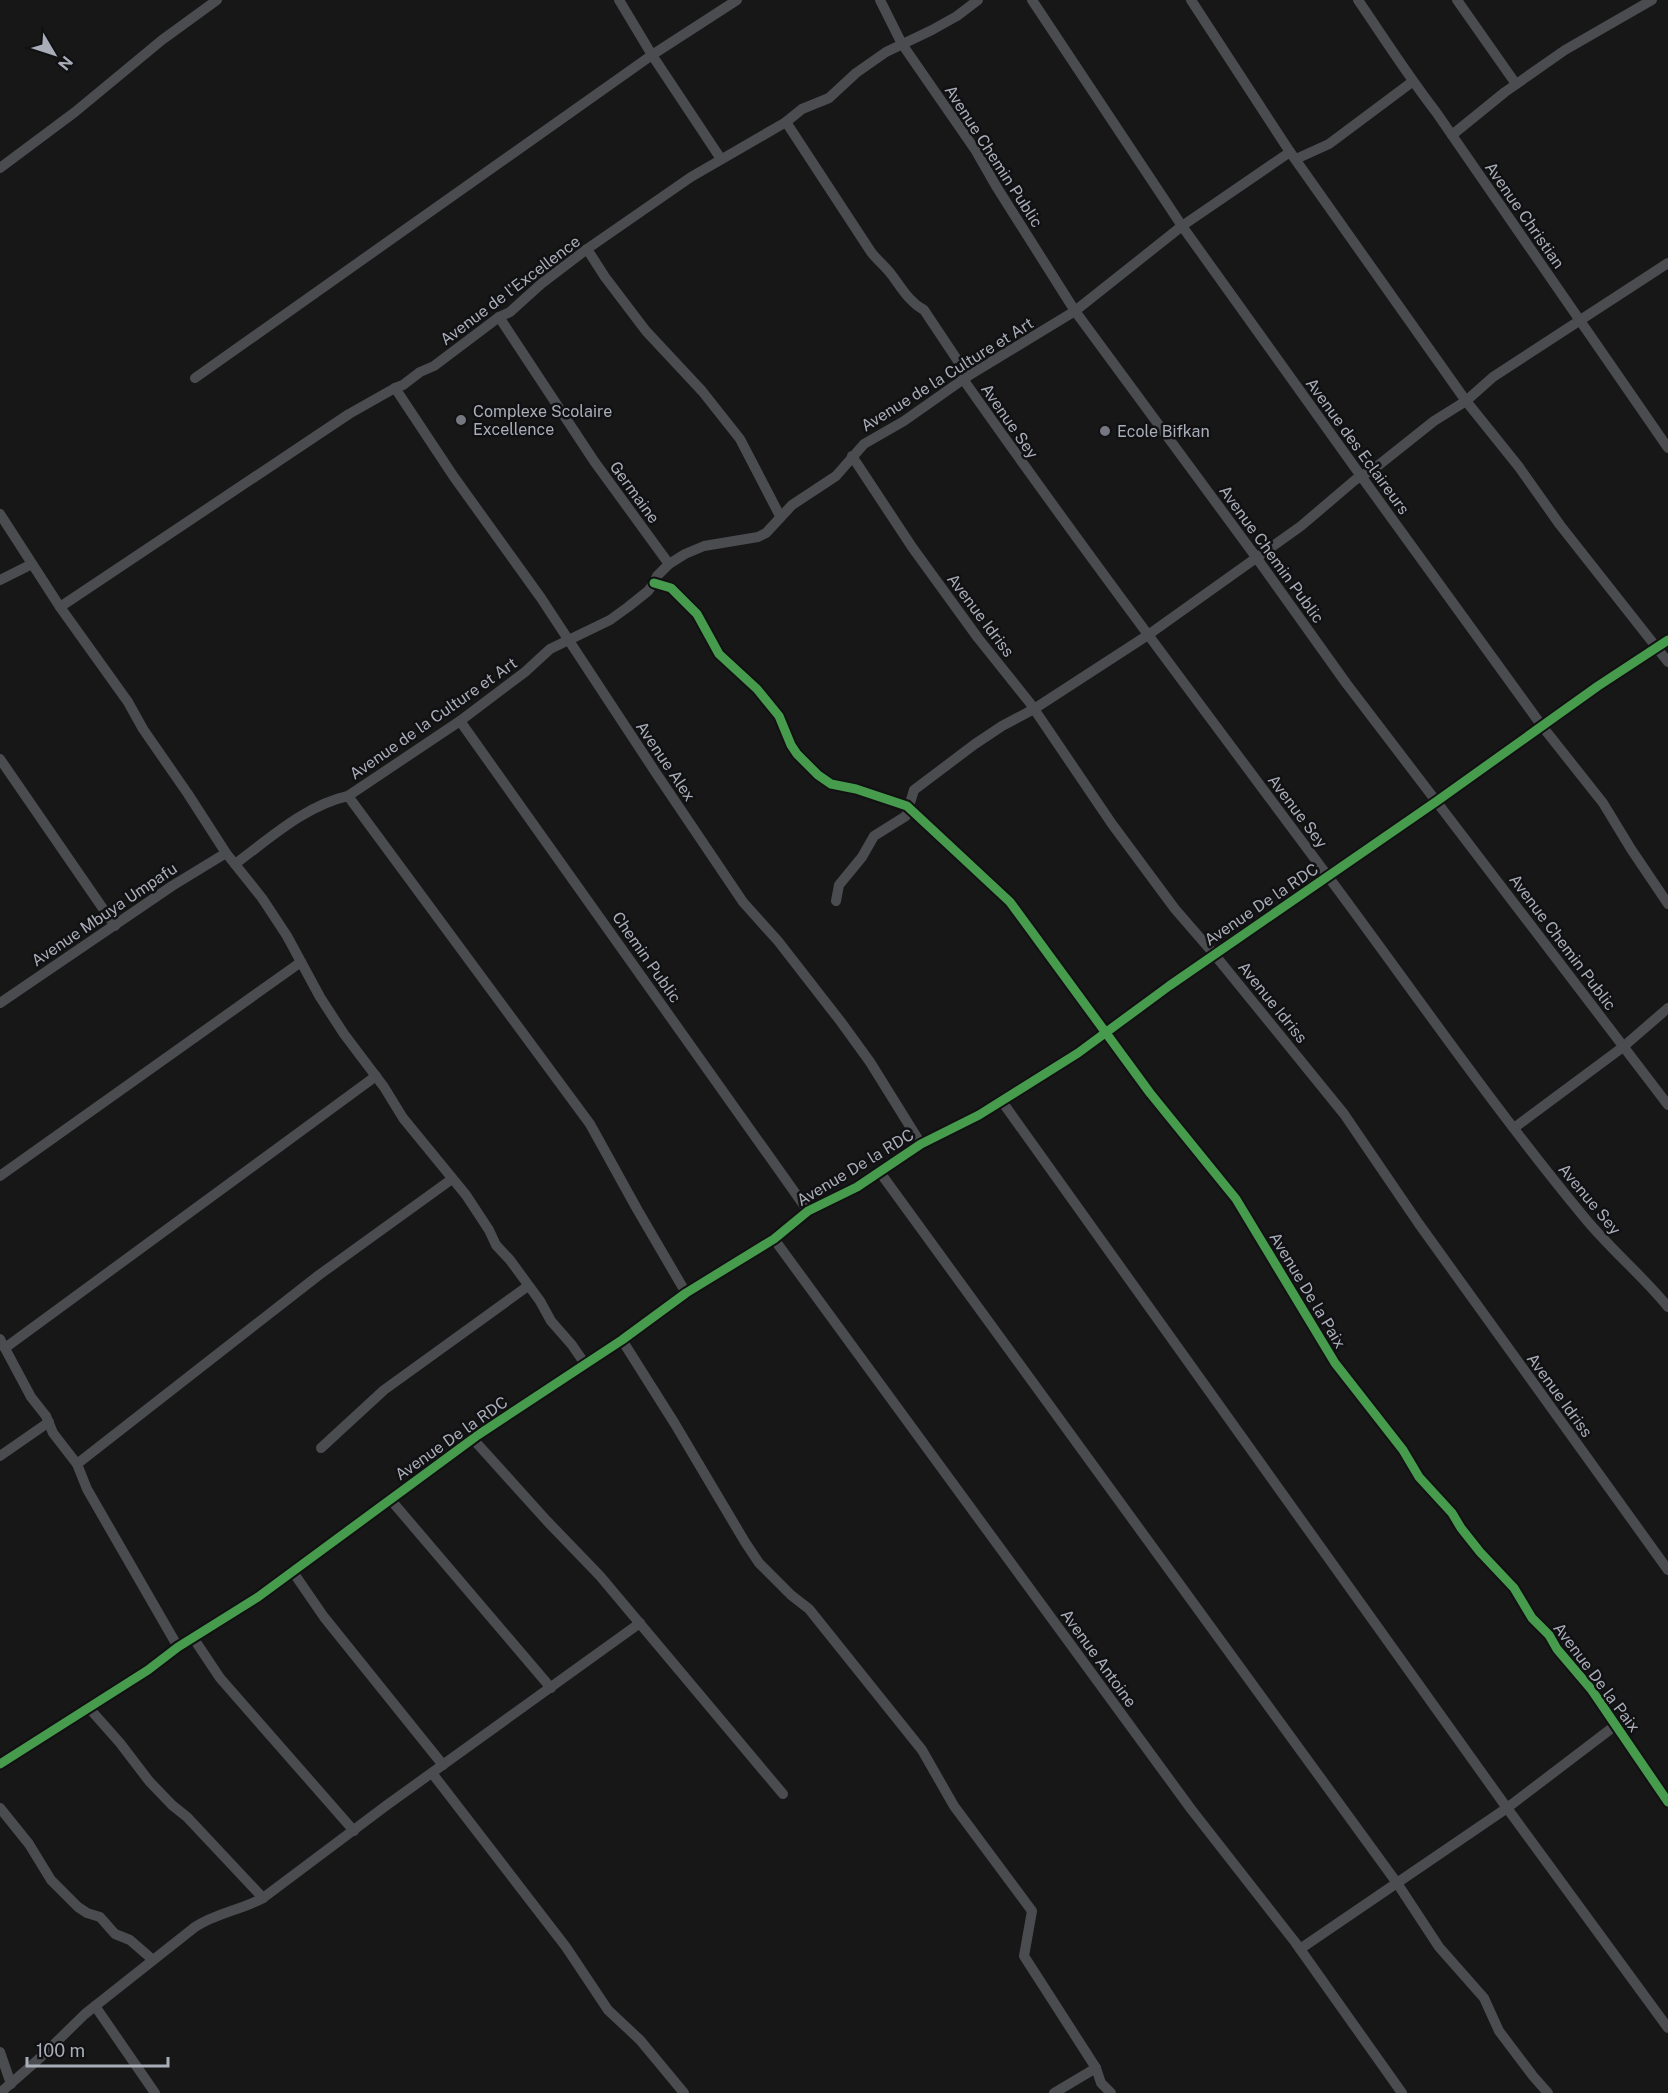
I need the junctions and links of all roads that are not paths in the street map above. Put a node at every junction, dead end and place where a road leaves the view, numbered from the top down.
1 (217, 0) edge
2 (619, 0) edge
3 (737, 0) edge
4 (880, 0) edge
5 (978, 0) edge
6 (1032, 0) edge
7 (1191, 0) edge
8 (1358, 0) edge
9 (1457, 0) edge
10 (1652, 0) edge
11 (902, 44) junction
12 (652, 55) junction
13 (1412, 82) junction
14 (1516, 84) junction
15 (786, 122) junction
16 (1452, 135) junction
17 (1293, 156) junction
18 (721, 159) junction
19 (0, 168) edge
20 (1182, 226) junction
21 (587, 249) junction
22 (1668, 264) edge
23 (1076, 311) junction
24 (499, 317) junction
25 (1579, 319) junction
26 (195, 378) dead end
27 (965, 378) junction
28 (395, 388) junction
29 (1466, 401) junction
30 (1668, 448) edge
31 (852, 456) junction
32 (1360, 476) junction
33 (0, 514) edge
34 (780, 516) junction
35 (1256, 557) junction
36 (32, 564) junction
37 (669, 564) junction
38 (0, 580) edge
39 (654, 583) junction
40 (60, 607) junction
41 (1148, 635) junction
42 (1668, 640) edge
43 (568, 641) junction
44 (1658, 647) junction
45 (1668, 662) edge
46 (1034, 709) junction
47 (459, 721) junction
48 (1542, 726) junction
49 (0, 759) edge
50 (348, 795) junction
51 (1437, 801) junction
52 (908, 806) junction
53 (226, 853) junction
54 (235, 864) junction
55 (1328, 876) junction
56 (836, 901) dead end
57 (1668, 904) edge
58 (115, 926) junction
59 (1214, 954) junction
60 (301, 962) junction
61 (0, 1003) edge
62 (1668, 1008) edge
63 (1106, 1032) junction
64 (1623, 1047) junction
65 (376, 1076) junction
66 (1001, 1100) junction
67 (1668, 1105) edge
68 (1514, 1128) junction
69 (921, 1144) junction
70 (879, 1171) junction
71 (0, 1176) edge
72 (452, 1179) junction
73 (808, 1212) junction
74 (774, 1239) junction
75 (528, 1286) junction
76 (686, 1293) junction
77 (1668, 1306) edge
78 (622, 1340) junction
79 (3, 1344) edge
80 (585, 1364) junction
81 (49, 1422) junction
82 (473, 1439) junction
83 (321, 1448) dead end
84 (0, 1456) edge
85 (77, 1464) junction
86 (390, 1499) junction
87 (1668, 1569) edge
88 (293, 1572) junction
89 (640, 1623) junction
90 (194, 1639) junction
91 (178, 1647) junction
92 (551, 1689) junction
93 (89, 1708) junction
94 (1616, 1725) junction
95 (0, 1764) edge
96 (443, 1765) junction
97 (432, 1773) junction
98 (783, 1794) dead end
99 (1668, 1802) edge
100 (0, 1808) edge
101 (1507, 1809) junction
102 (354, 1831) junction
103 (1397, 1883) junction
104 (263, 1898) junction
105 (1300, 1949) junction
106 (153, 1960) junction
107 (95, 2007) junction
108 (1668, 2028) edge
109 (0, 2052) edge
110 (1096, 2068) junction
111 (11, 2084) junction
112 (0, 2093) edge
113 (155, 2093) edge
114 (684, 2093) edge
115 (1054, 2093) edge
116 (1111, 2093) edge
117 (1402, 2093) edge
118 (1548, 2093) edge

1 - 19 street
2 - 12 street
3 - 12 street
4 - 11 street, Avenue Chemin Public
5 - 11 street, Avenue de l'Excellence
6 - 20 street, Avenue des Eclaireurs
7 - 17 street
8 - 13 street, Avenue Christian
9 - 14 street
10 - 14 street
11 - 15 street, Avenue de l'Excellence
11 - 23 street, Avenue Chemin Public
12 - 18 street
12 - 26 street
13 - 16 street, Avenue Christian
13 - 17 street, Avenue de la Culture et Art
14 - 16 street
15 - 18 street, Avenue de l'Excellence
15 - 27 street, Avenue Sey
16 - 25 street, Avenue Christian
17 - 20 street, Avenue de la Culture et Art
17 - 29 street
18 - 21 street, Avenue de l'Excellence
20 - 23 street, Avenue de la Culture et Art
20 - 32 street, Avenue des Eclaireurs
21 - 24 street, Avenue de l'Excellence
21 - 34 street
22 - 25 street
23 - 27 street, Avenue de la Culture et Art
23 - 35 street, Avenue Chemin Public
24 - 28 street, Avenue de l'Excellence
24 - 37 street, Germaine
25 - 29 street
25 - 30 street, Avenue Christian
27 - 31 street, Avenue de la Culture et Art
27 - 41 street, Avenue Sey
28 - 40 street, Avenue de l'Excellence
28 - 43 street, Avenue Alex
29 - 32 street
29 - 44 street
31 - 34 street, Avenue de la Culture et Art
31 - 46 street, Avenue Idriss
32 - 35 street
32 - 48 street, Avenue des Eclaireurs
33 - 36 street
34 - 37 street, Avenue de la Culture et Art
35 - 41 street
35 - 51 street, Avenue Chemin Public
36 - 38 street
36 - 40 street
37 - 39 street, Avenue de la Culture et Art
39 - 43 street, Avenue de la Culture et Art
39 - 52 street
40 - 53 street
41 - 46 street
41 - 55 street, Avenue Sey
42 - 44 street, Avenue De la RDC
43 - 47 street, Avenue de la Culture et Art
43 - 69 street, Avenue Alex
44 - 45 street
44 - 48 street, Avenue De la RDC
46 - 52 street
46 - 59 street, Avenue Idriss
47 - 50 street, Avenue de la Culture et Art
47 - 73 street, Chemin Public
48 - 51 street, Avenue De la RDC
48 - 57 street, Avenue des Eclaireurs
49 - 58 street
50 - 54 street, Avenue de la Culture et Art
50 - 76 street
51 - 55 street, Avenue De la RDC
51 - 64 street, Avenue Chemin Public
52 - 56 street
52 - 63 street, Avenue De la Paix
53 - 54 street
53 - 58 street, Avenue Mbuya Umpafu
54 - 60 street
55 - 59 street, Avenue De la RDC
55 - 68 street, Avenue Sey
58 - 61 street, Avenue Mbuya Umpafu
59 - 63 street, Avenue De la RDC
59 - 87 street, Avenue Idriss
60 - 65 street
60 - 71 street
62 - 64 street
63 - 66 street, Avenue De la RDC
63 - 94 street, Avenue De la Paix
64 - 67 street, Avenue Chemin Public
64 - 68 street
65 - 72 street
65 - 79 street
66 - 69 street, Avenue De la RDC
66 - 101 street
68 - 77 street, Avenue Sey
69 - 70 street, Avenue De la RDC
70 - 73 street, Avenue De la RDC
70 - 103 street
72 - 75 street
72 - 85 street
73 - 74 street, Avenue De la RDC
74 - 76 street, Avenue De la RDC
74 - 105 street, Avenue Antoine
75 - 80 street
75 - 83 street
76 - 78 street, Avenue De la RDC
78 - 80 street, Avenue De la RDC
78 - 110 street
79 - 81 street
80 - 82 street, Avenue De la RDC
81 - 84 street
81 - 85 street
82 - 86 street, Avenue De la RDC
82 - 89 street
85 - 91 street
86 - 88 street, Avenue De la RDC
86 - 92 street
88 - 90 street, Avenue De la RDC
88 - 96 street
89 - 92 street
89 - 98 street
90 - 91 street, Avenue De la RDC
90 - 102 street
91 - 93 street, Avenue De la RDC
92 - 96 street
93 - 95 street, Avenue De la RDC
93 - 104 street
94 - 99 street, Avenue De la Paix
94 - 101 street
96 - 97 street
97 - 102 street
97 - 114 street
100 - 106 street
101 - 103 street
101 - 108 street
102 - 104 street
103 - 105 street
103 - 118 street
104 - 106 street
105 - 117 street, Avenue Antoine
106 - 107 street
107 - 111 street
107 - 113 street
109 - 111 street
110 - 115 street
110 - 116 street
111 - 112 street

